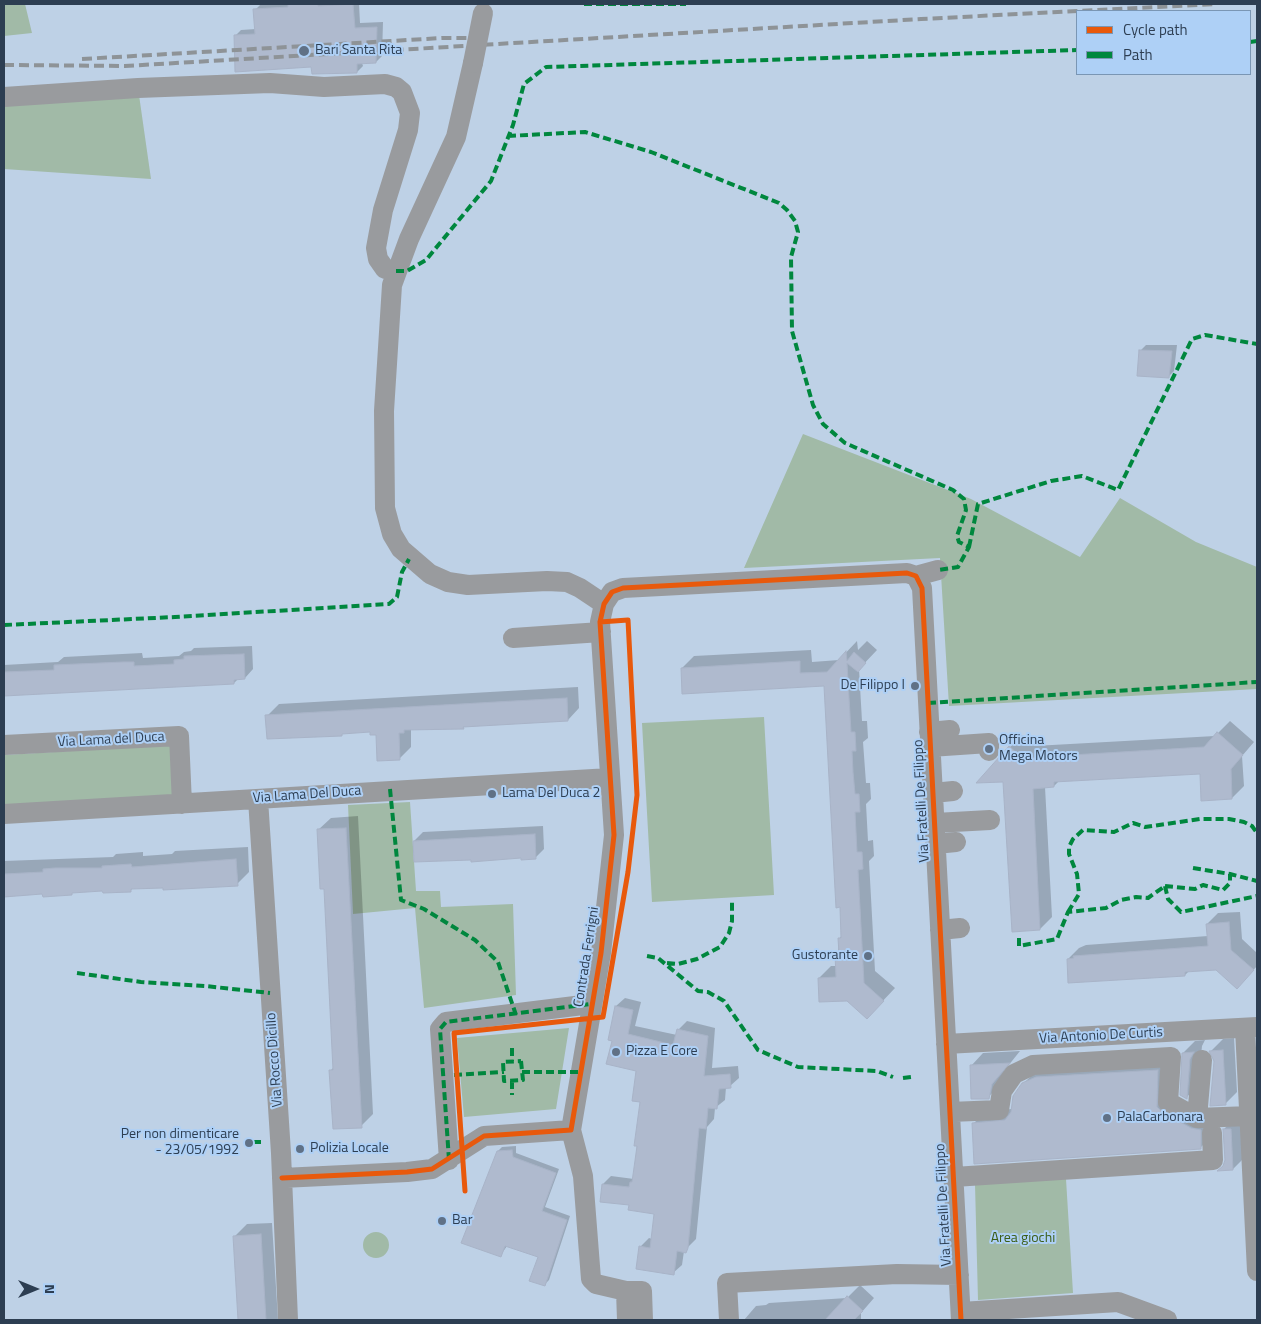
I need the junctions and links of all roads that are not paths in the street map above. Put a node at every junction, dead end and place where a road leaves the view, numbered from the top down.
1 (483, 8) edge
2 (4, 97) edge
3 (396, 271) junction
4 (938, 570) dead end
5 (916, 576) junction
6 (604, 604) junction
7 (601, 632) junction
8 (513, 638) dead end
9 (950, 730) dead end
10 (4, 745) edge
11 (989, 751) dead end
12 (928, 757) junction
13 (610, 778) junction
14 (258, 799) junction
15 (182, 804) junction
16 (4, 814) edge
17 (990, 820) dead end
18 (935, 823) junction
19 (956, 842) dead end
20 (936, 844) junction
21 (960, 928) dead end
22 (935, 940) junction
23 (591, 1004) junction
24 (1251, 1028) edge
25 (946, 1044) junction
26 (1202, 1060) dead end
27 (950, 1112) junction
28 (1250, 1116) junction
29 (1197, 1118) junction
30 (571, 1130) junction
31 (1212, 1133) dead end
32 (449, 1160) junction
33 (282, 1178) junction
34 (954, 1178) junction
35 (1257, 1271) edge
36 (959, 1275) junction
37 (626, 1291) junction
38 (961, 1316) edge
39 (288, 1320) edge
40 (627, 1320) edge
41 (643, 1320) edge
42 (729, 1320) edge
43 (1167, 1320) edge

1 - 3 street, bridge
2 - 3 street
3 - 6 street
4 - 5 street
5 - 6 street
5 - 12 street, Via Fratelli De Filippo
6 - 7 street, Contrada Ferrigni
7 - 8 street
7 - 13 street, Contrada Ferrigni
9 - 12 street
10 - 15 street, Via Lama del Duca
11 - 12 street
12 - 18 street, Via Fratelli De Filippo
13 - 14 street, Via Lama Del Duca
13 - 23 street, Contrada Ferrigni
14 - 15 street, Via Lama Del Duca
14 - 33 street, Via Rocco Dicillo
15 - 16 street, Via Lama Del Duca
17 - 18 street
18 - 20 street, Via Fratelli De Filippo
19 - 20 street
20 - 22 street, Via Fratelli De Filippo
21 - 22 street
22 - 25 street, Via Fratelli De Filippo
23 - 30 street, Contrada Ferrigni
23 - 32 street, Contrada Ferrigni
24 - 25 street, Via Antonio De Curtis
24 - 28 street
25 - 27 street, Via Fratelli De Filippo
26 - 29 street
27 - 29 street
27 - 34 street, Via Fratelli De Filippo
28 - 29 street
28 - 35 street
30 - 32 street
30 - 37 street, Contrada Ferrigni
31 - 34 street
32 - 33 street
33 - 39 street, Via Rocco Dicillo
34 - 36 street, Via Fratelli De Filippo
36 - 38 street, Via Fratelli De Filippo
36 - 42 street
37 - 40 street
37 - 41 street
38 - 43 street

